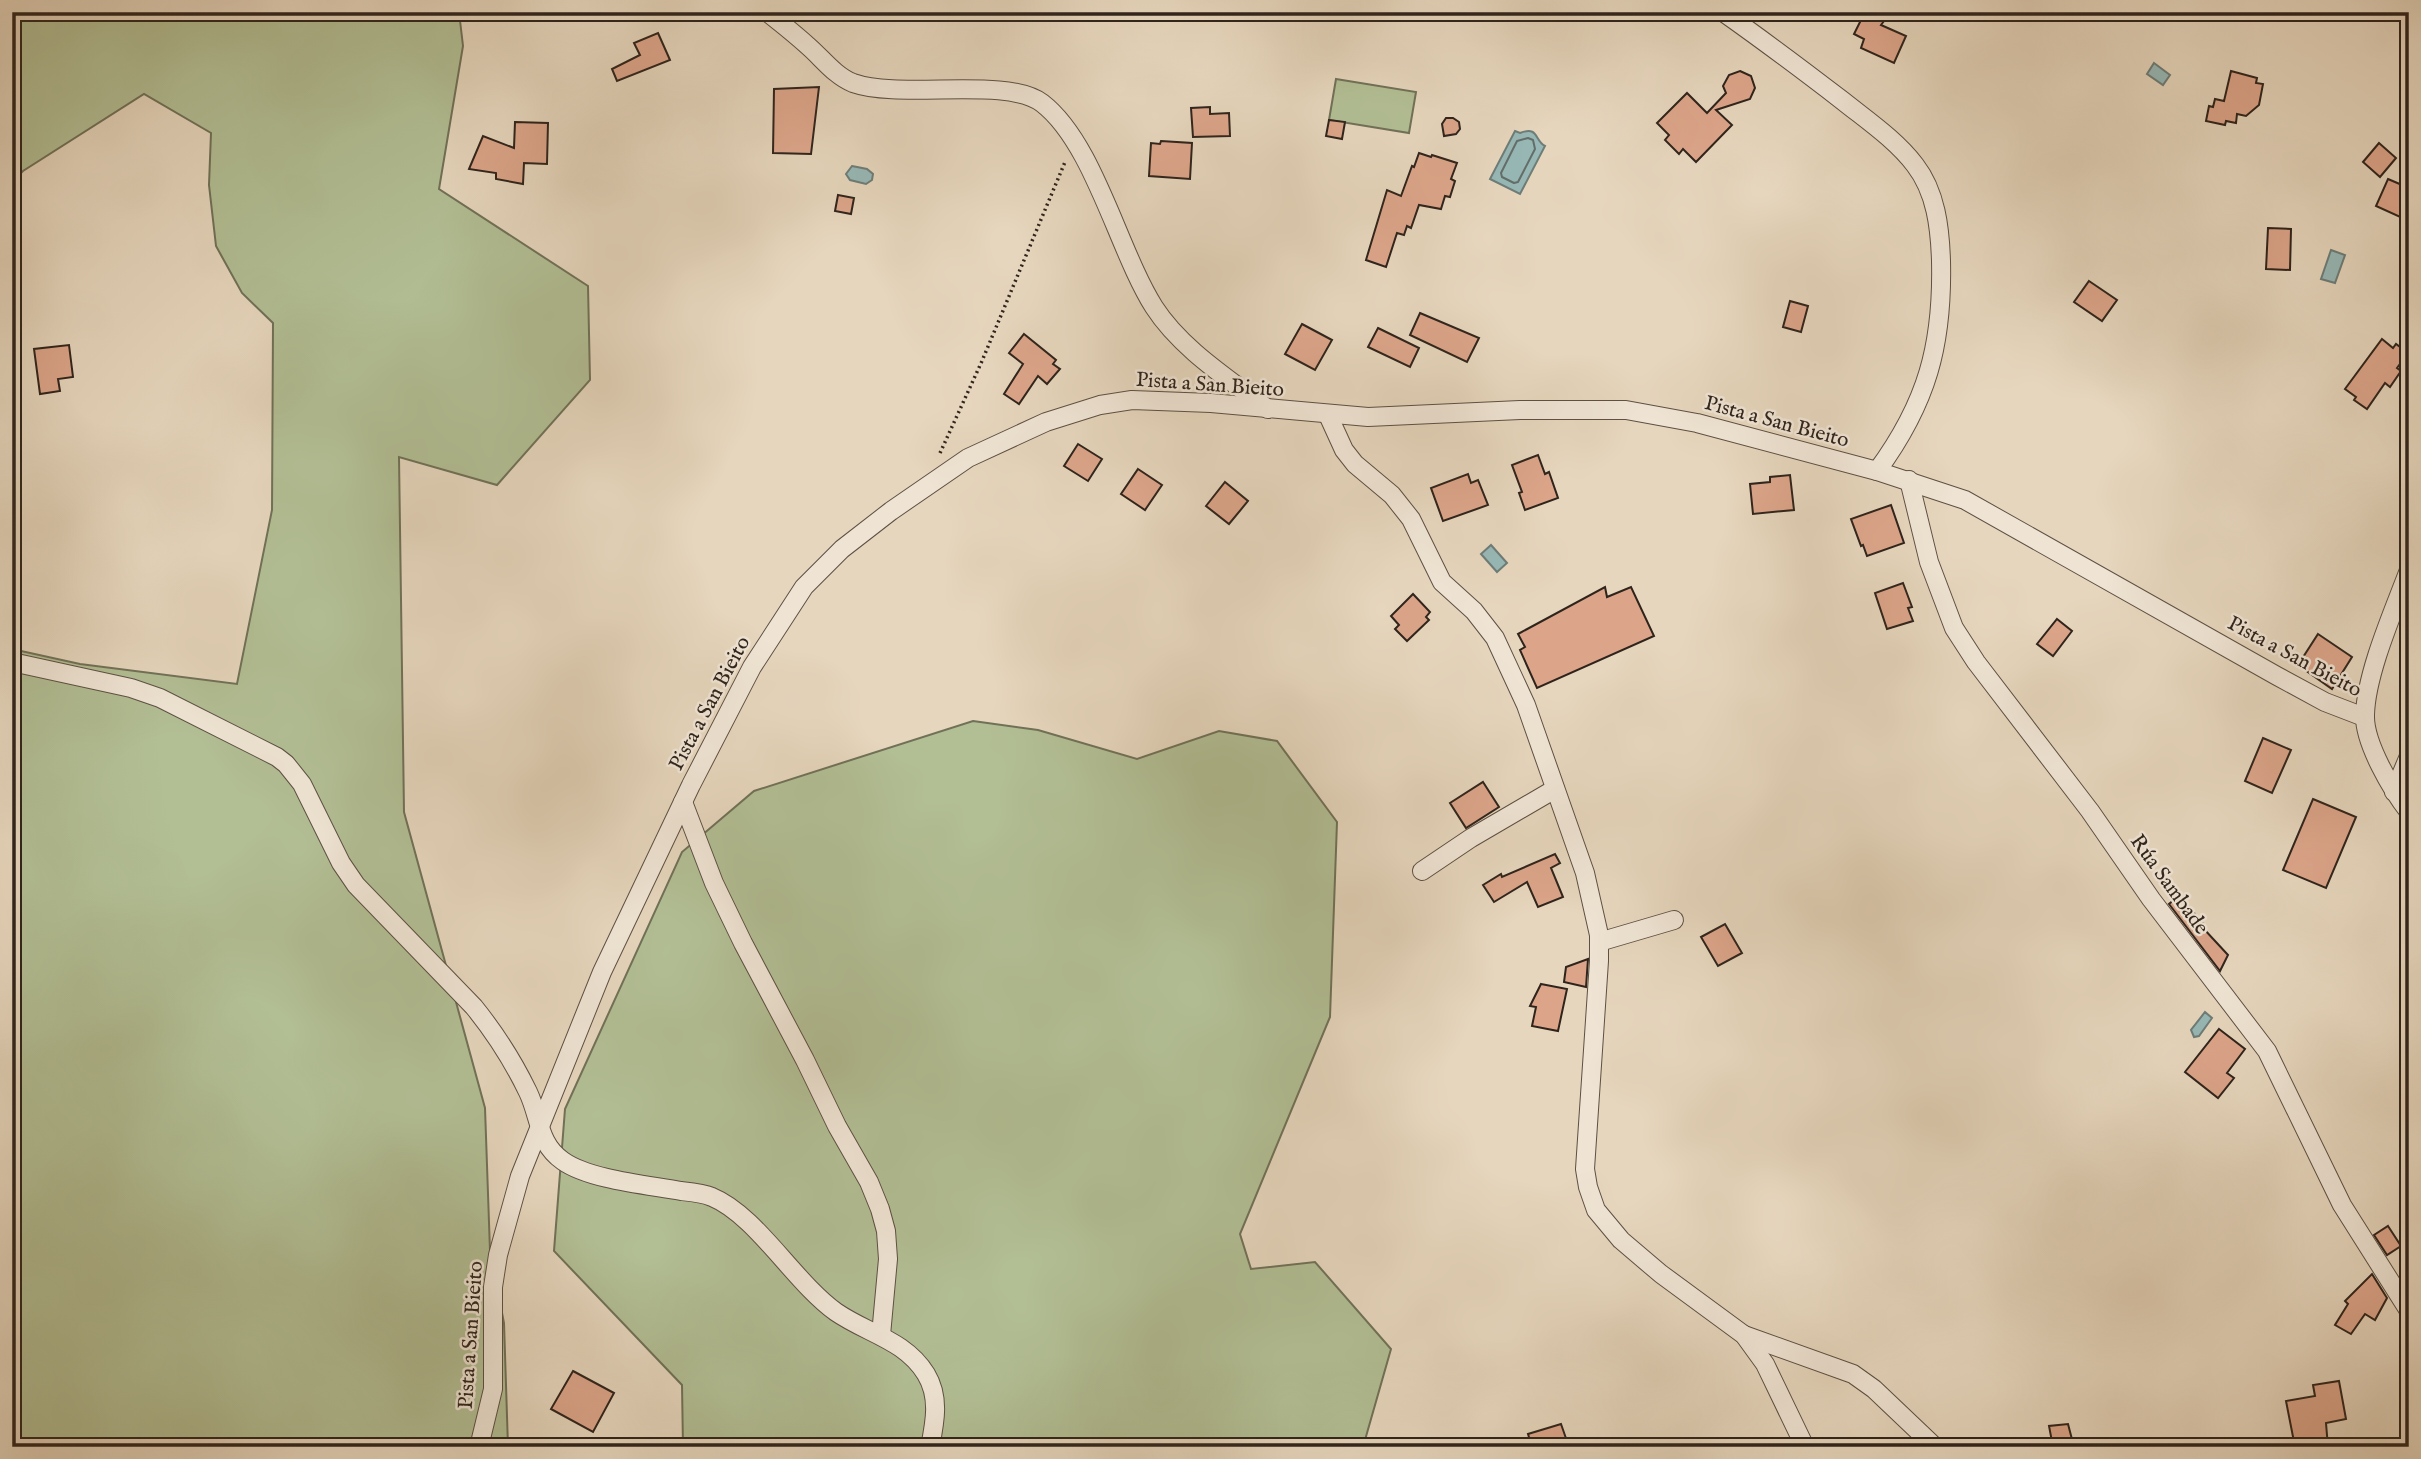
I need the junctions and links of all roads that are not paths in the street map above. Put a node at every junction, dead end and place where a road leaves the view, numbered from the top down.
1 (767, 12) edge
2 (1723, 12) edge
3 (1268, 409) junction
4 (1328, 415) junction
5 (1877, 471) junction
6 (1909, 480) junction
7 (2409, 570) edge
8 (12, 662) edge
9 (2364, 718) junction
10 (2409, 755) edge
11 (1555, 789) junction
12 (2395, 792) junction
13 (683, 802) junction
14 (2409, 813) edge
15 (1422, 871) dead end
16 (1675, 920) dead end
17 (1599, 942) junction
18 (540, 1126) junction
19 (2409, 1311) edge
20 (881, 1335) junction
21 (1744, 1335) junction
22 (479, 1447) edge
23 (930, 1447) edge
24 (1805, 1447) edge
25 (1935, 1447) edge

1 - 3 street
2 - 5 street
3 - 4 street, Pista a San Bieito
3 - 13 street, Pista a San Bieito
4 - 5 street, Pista a San Bieito
4 - 11 street
5 - 6 street, Pista a San Bieito
6 - 9 street, Pista a San Bieito
6 - 19 street, Rúa Sambade
7 - 9 street
8 - 18 street
9 - 12 street
10 - 12 street
11 - 15 street
11 - 17 street
12 - 14 street
13 - 18 street, Pista a San Bieito
13 - 20 street
16 - 17 street
17 - 21 street
18 - 20 street
18 - 22 street, Pista a San Bieito
20 - 23 street
21 - 24 street
21 - 25 street

